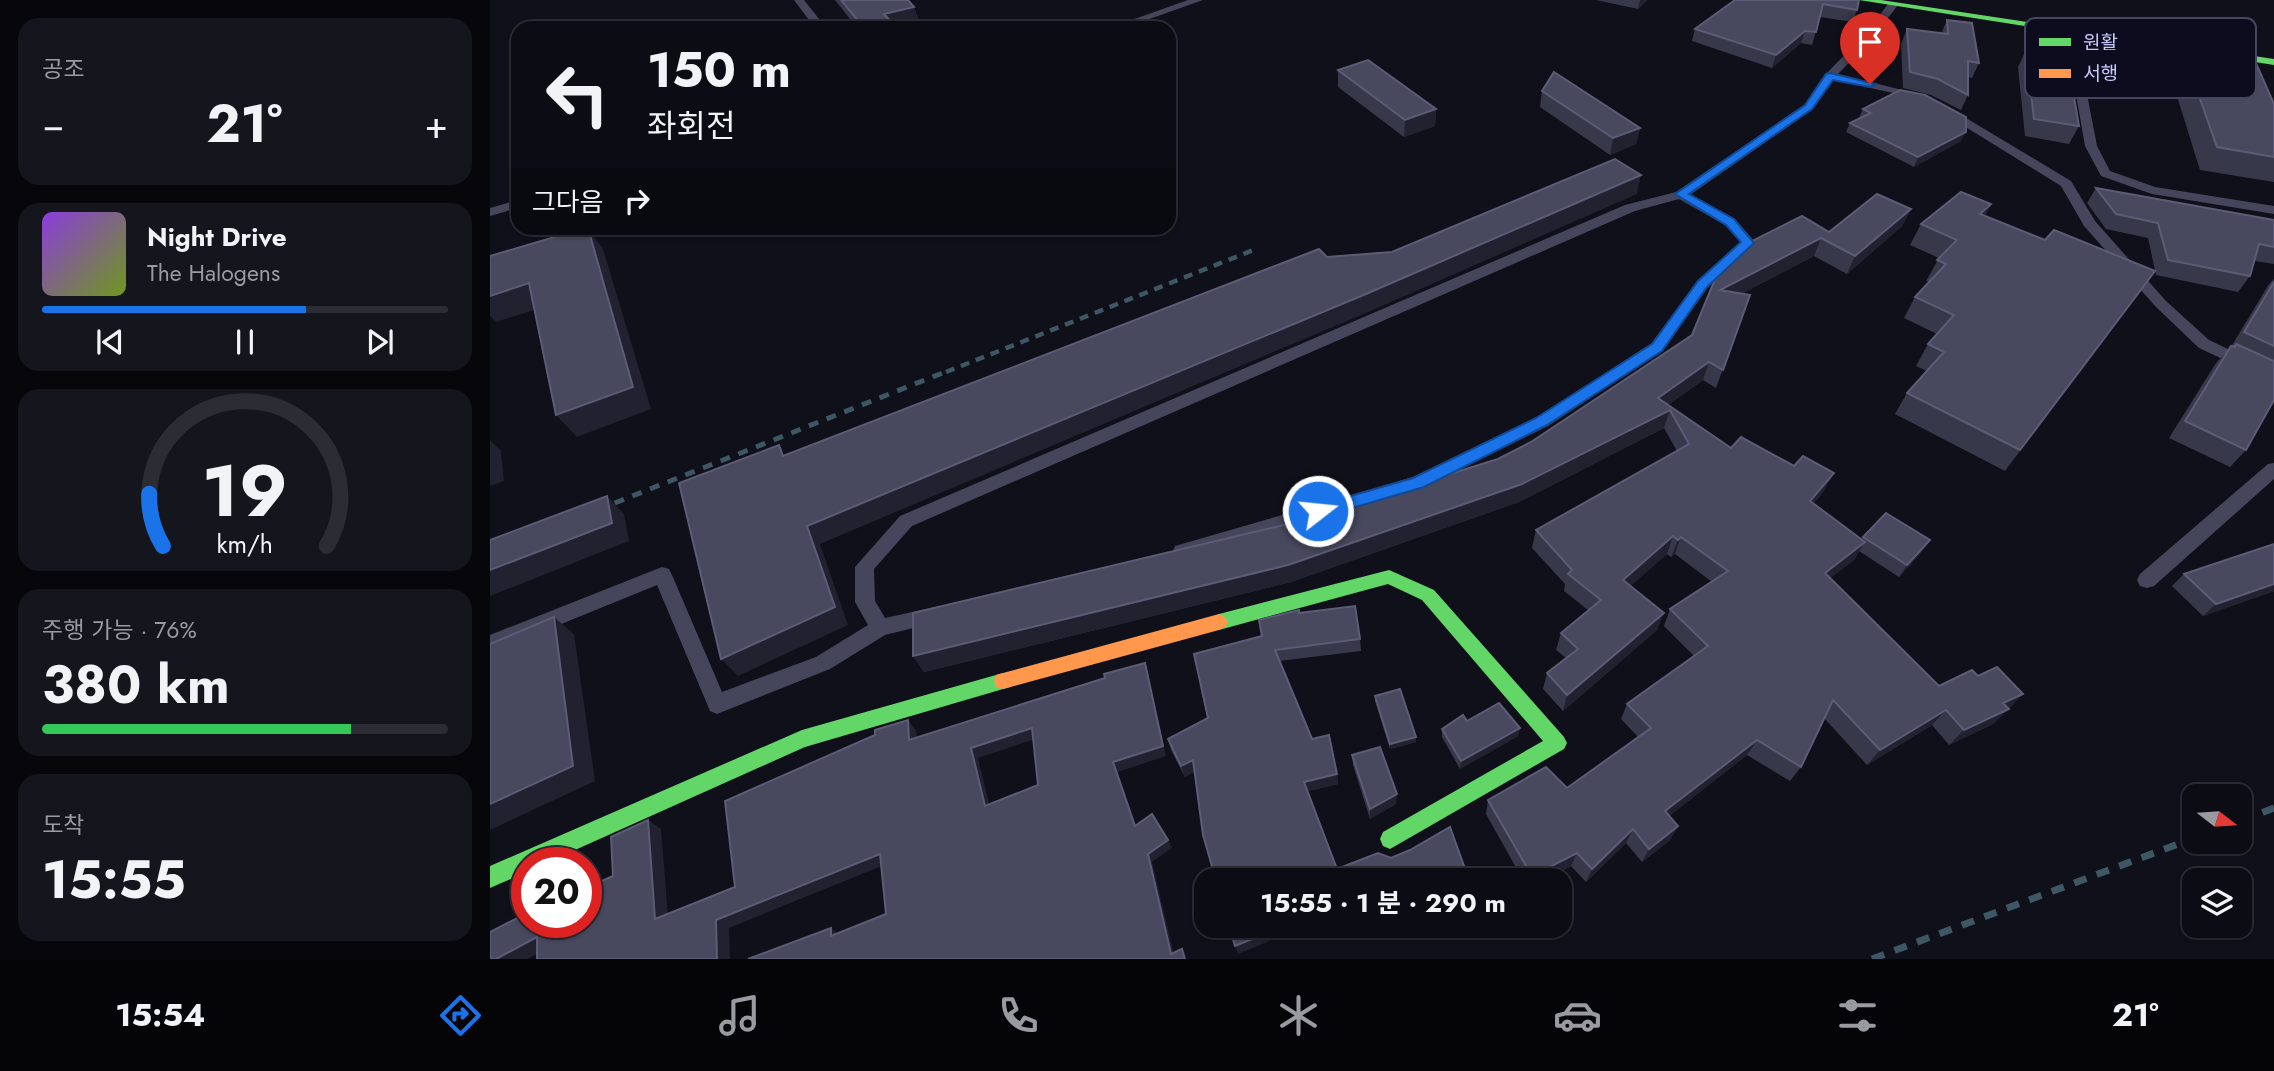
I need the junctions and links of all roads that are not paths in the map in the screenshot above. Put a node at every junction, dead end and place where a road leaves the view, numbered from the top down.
1 (799, 0) edge
2 (1198, 0) edge
3 (1863, 0) edge
4 (1893, 5) junction
5 (815, 21) edge
6 (1135, 21) edge
7 (2025, 25) edge
8 (2256, 59) edge
9 (2274, 62) edge
10 (1830, 76) junction
11 (2082, 98) edge
12 (1681, 194) junction
13 (511, 206) edge
14 (2274, 209) edge
15 (490, 212) edge
16 (2274, 378) edge
17 (2274, 469) edge
18 (1168, 555) edge
19 (2147, 580) dead end
20 (946, 613) edge
21 (880, 628) junction
22 (490, 644) edge
23 (1391, 839) dead end
24 (490, 877) edge

1 - 5 lane
2 - 6 lane
3 - 4 street
4 - 7 street
4 - 10 lane
8 - 9 street
10 - 12 lane
10 - 16 lane
11 - 14 lane
12 - 18 lane
12 - 21 lane
13 - 15 lane
17 - 19 lane
20 - 21 lane
21 - 22 lane
23 - 24 street

